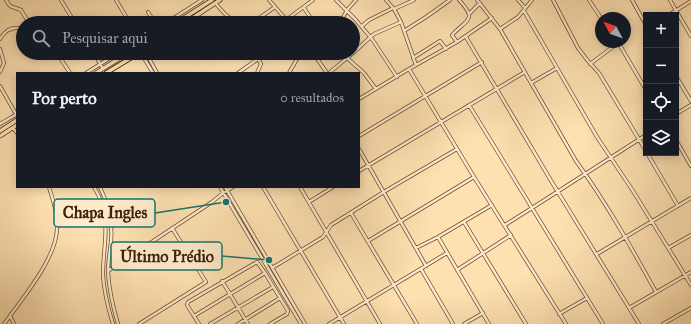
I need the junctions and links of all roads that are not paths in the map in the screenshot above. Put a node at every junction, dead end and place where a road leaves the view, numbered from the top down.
1 (6, 0) edge
2 (61, 0) edge
3 (116, 0) edge
4 (202, 0) edge
5 (220, 0) edge
6 (269, 0) edge
7 (312, 0) edge
8 (336, 0) edge
9 (356, 0) edge
10 (386, 0) edge
11 (414, 0) edge
12 (450, 0) edge
13 (459, 0) edge
14 (477, 0) edge
15 (518, 0) edge
16 (532, 0) edge
17 (553, 0) edge
18 (589, 0) edge
19 (632, 0) edge
20 (670, 0) edge
21 (211, 1) edge
22 (691, 1) edge
23 (480, 3) junction
24 (275, 7) junction
25 (304, 8) junction
26 (394, 8) junction
27 (525, 10) junction
28 (676, 11) junction
29 (148, 12) dead end
30 (346, 12) junction
31 (597, 12) edge
32 (470, 13) junction
33 (25, 16) edge
34 (71, 16) edge
35 (126, 16) edge
36 (151, 16) edge
37 (177, 16) edge
38 (187, 16) edge
39 (193, 16) edge
40 (227, 16) edge
41 (262, 16) edge
42 (282, 16) edge
43 (294, 16) edge
44 (309, 16) edge
45 (344, 16) edge
46 (351, 16) edge
47 (492, 18) junction
48 (643, 20) edge
49 (401, 22) junction
50 (362, 26) joint
51 (16, 28) edge
52 (500, 29) junction
53 (404, 31) junction
54 (370, 36) junction
55 (691, 36) edge
56 (466, 37) junction
57 (0, 39) edge
58 (457, 42) junction
59 (360, 46) edge
60 (610, 48) edge
61 (622, 48) edge
62 (0, 49) edge
63 (446, 49) junction
64 (413, 58) junction
65 (62, 60) edge
66 (98, 60) edge
67 (107, 60) edge
68 (117, 60) edge
69 (128, 60) edge
70 (145, 60) edge
71 (150, 60) edge
72 (257, 60) edge
73 (258, 60) edge
74 (296, 60) edge
75 (318, 60) edge
76 (344, 60) edge
77 (349, 60) edge
78 (482, 62) junction
79 (100, 64) junction
80 (590, 64) junction
81 (416, 65) junction
82 (557, 68) junction
83 (103, 69) junction
84 (409, 69) junction
85 (0, 72) edge
86 (69, 72) edge
87 (88, 72) edge
88 (98, 72) edge
89 (108, 72) edge
90 (152, 72) edge
91 (156, 72) edge
92 (239, 72) edge
93 (258, 72) edge
94 (290, 72) edge
95 (327, 72) edge
96 (329, 72) edge
97 (524, 72) junction
98 (397, 77) junction
99 (679, 81) edge
100 (531, 83) junction
101 (643, 85) edge
102 (0, 86) edge
103 (376, 89) junction
104 (497, 89) junction
105 (425, 96) junction
106 (360, 98) edge
107 (691, 101) edge
108 (469, 105) junction
109 (691, 105) edge
110 (679, 112) edge
111 (16, 113) edge
112 (16, 116) edge
113 (16, 121) edge
114 (441, 122) junction
115 (0, 124) edge
116 (15, 126) edge
117 (0, 131) edge
118 (360, 135) edge
119 (0, 136) edge
120 (643, 137) edge
121 (639, 139) junction
122 (679, 145) edge
123 (643, 146) edge
124 (457, 149) junction
125 (360, 151) edge
126 (649, 156) edge
127 (612, 158) junction
128 (368, 166) junction
129 (691, 166) edge
130 (360, 170) edge
131 (586, 174) junction
132 (474, 177) junction
133 (49, 188) edge
134 (95, 188) edge
135 (100, 188) edge
136 (220, 188) edge
137 (231, 188) edge
138 (264, 188) edge
139 (301, 188) edge
140 (331, 188) edge
141 (227, 190) junction
142 (559, 191) junction
143 (384, 192) junction
144 (223, 193) junction
145 (691, 198) edge
146 (309, 202) junction
147 (492, 205) junction
148 (678, 206) junction
149 (532, 208) junction
150 (351, 213) junction
151 (400, 221) junction
152 (464, 222) junction
153 (651, 222) junction
154 (505, 224) junction
155 (172, 228) junction
156 (326, 234) junction
157 (511, 235) junction
158 (691, 235) edge
159 (625, 236) junction
160 (438, 237) junction
161 (368, 241) junction
162 (416, 248) junction
163 (668, 248) junction
164 (301, 251) junction
165 (448, 253) junction
166 (484, 254) junction
167 (597, 254) junction
168 (426, 266) junction
169 (272, 268) junction
170 (421, 269) junction
171 (457, 270) junction
172 (108, 271) junction
173 (691, 272) edge
174 (265, 273) junction
175 (685, 276) junction
176 (222, 281) junction
177 (691, 285) edge
178 (393, 286) junction
179 (273, 287) junction
180 (656, 292) junction
181 (230, 294) junction
182 (280, 298) junction
183 (587, 298) junction
184 (366, 301) junction
185 (238, 308) junction
186 (629, 308) junction
187 (691, 308) edge
188 (483, 313) junction
189 (559, 314) junction
190 (10, 316) junction
191 (194, 316) junction
192 (340, 318) junction
193 (245, 320) junction
194 (4, 324) edge
195 (14, 324) edge
196 (113, 324) edge
197 (118, 324) edge
198 (139, 324) edge
199 (199, 324) edge
200 (210, 324) edge
201 (238, 324) edge
202 (248, 324) edge
203 (270, 324) edge
204 (301, 324) edge
205 (305, 324) edge
206 (329, 324) edge
207 (344, 324) edge
208 (380, 324) edge
209 (416, 324) edge
210 (453, 324) edge
211 (464, 324) edge
212 (489, 324) edge
213 (526, 324) edge
214 (566, 324) edge
215 (603, 324) edge
216 (639, 324) edge
217 (663, 324) edge

1 - 33 street
2 - 34 street
3 - 35 street
4 - 37 street
5 - 21 main road
6 - 24 street
7 - 25 street
8 - 30 street
9 - 30 street
10 - 26 street
11 - 26 street
12 - 53 street
13 - 32 street
14 - 23 street
15 - 27 street
16 - 27 street
17 - 80 street
18 - 31 street
19 - 48 street
20 - 28 street
21 - 38 main road
21 - 39 main road
21 - 40 street
22 - 28 street
23 - 32 street
23 - 47 street
24 - 41 street
24 - 42 street
25 - 43 street
25 - 44 street
26 - 49 street
26 - 50 street
27 - 52 street
27 - 82 street
28 - 55 street
29 - 36 street
30 - 45 street
30 - 46 street
32 - 58 street
47 - 52 street
47 - 56 street
49 - 53 street
49 - 54 street
50 - 54 street
51 - 57 street
52 - 97 street
53 - 64 street
54 - 59 street
54 - 98 street
56 - 58 street
56 - 78 street
58 - 63 street
60 - 80 street
61 - 101 street
62 - 85 street
63 - 64 street
63 - 81 street
64 - 81 street
65 - 86 street
66 - 79 street
67 - 79 street
68 - 83 main road
69 - 89 main road
70 - 90 street
71 - 91 street
72 - 92 street
73 - 93 street
74 - 94 street
75 - 95 street
76 - 96 street
77 - 103 street
78 - 104 street
78 - 105 street
79 - 83 street
79 - 87 street
80 - 121 street
81 - 84 street
82 - 100 street
82 - 127 street
83 - 88 main road
84 - 98 street
84 - 105 street
97 - 100 street
97 - 104 street
98 - 103 street
99 - 107 street
100 - 131 street
102 - 111 street
103 - 106 street
104 - 108 street
104 - 142 street
105 - 114 street
105 - 118 street
108 - 114 street
108 - 149 street
109 - 110 street
112 - 115 street
113 - 117 main road
114 - 124 street
114 - 128 street
116 - 119 main road
120 - 121 street
121 - 123 street
121 - 127 street
122 - 129 street
124 - 132 street
124 - 143 street
125 - 128 street
126 - 148 street
127 - 131 street
127 - 153 street
128 - 130 street
128 - 143 street
131 - 142 street
131 - 159 street
132 - 147 street
132 - 151 street
133 - 190 street
134 - 196 street
135 - 172 street
136 - 144 street
137 - 141 street
138 - 164 street
139 - 146 street
140 - 146 street
141 - 144 street
141 - 169 street
142 - 149 street
142 - 167 street
143 - 150 street
143 - 151 street
144 - 155 street
144 - 204 street
145 - 148 street
146 - 156 street
147 - 152 street
147 - 154 street
148 - 153 street
149 - 154 street
149 - 183 street
150 - 156 street
150 - 161 street
151 - 161 street
151 - 162 street
152 - 160 street
152 - 166 street
153 - 159 street
153 - 163 street
154 - 157 street
155 - 172 street
155 - 198 street
156 - 164 street
156 - 184 street
157 - 166 street
157 - 189 street
158 - 163 street
159 - 167 street
159 - 180 street
160 - 162 street
160 - 165 street
161 - 178 street
162 - 168 street
163 - 175 street
164 - 169 street
164 - 192 street
165 - 168 street
165 - 171 street
166 - 171 street
166 - 213 street
167 - 186 street
168 - 170 street
169 - 205 street
170 - 178 street
170 - 210 street
171 - 188 street
172 - 197 street
173 - 175 street
174 - 176 street
174 - 179 street
174 - 181 street
175 - 177 street
175 - 180 street
176 - 181 street
176 - 191 street
178 - 184 street
178 - 209 street
179 - 182 street
179 - 185 street
180 - 186 street
181 - 185 street
181 - 191 street
182 - 193 street
182 - 203 street
183 - 189 street
183 - 215 street
184 - 192 street
184 - 208 street
185 - 193 street
185 - 200 street
186 - 216 street
187 - 217 street
188 - 211 street
188 - 212 street
189 - 214 street
190 - 194 street
190 - 195 street
191 - 199 street
192 - 206 street
192 - 207 street
193 - 201 street
193 - 202 street

